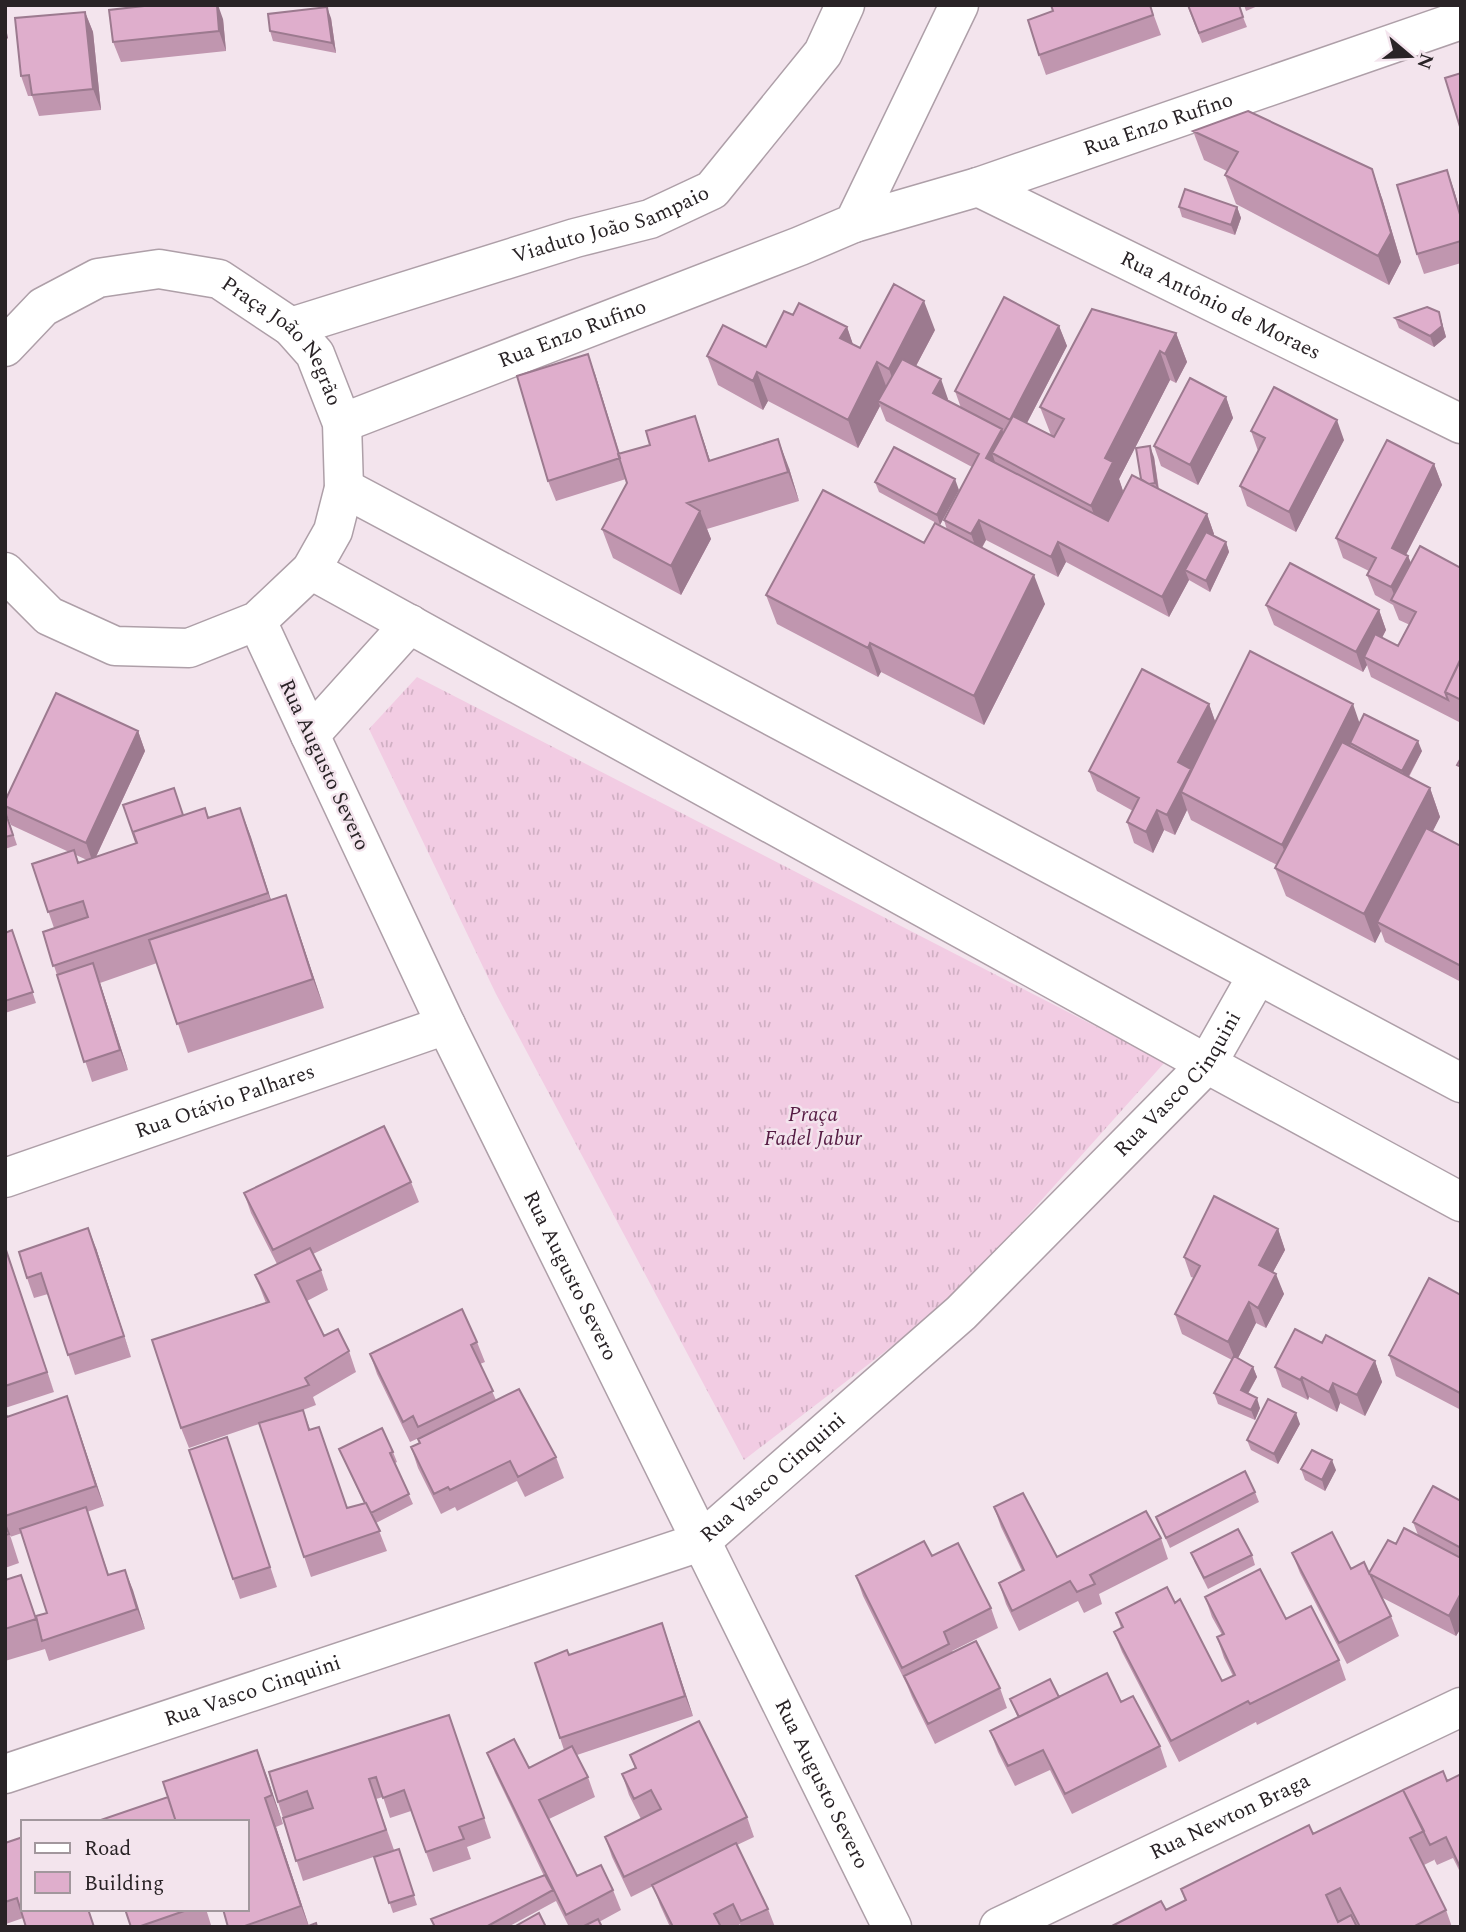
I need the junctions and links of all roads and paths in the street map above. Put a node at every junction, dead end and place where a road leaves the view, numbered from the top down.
1 (845, 5) edge
2 (958, 5) edge
3 (1461, 20) edge
4 (978, 187) junction
5 (854, 223) junction
6 (291, 327) junction
7 (8, 340) edge
8 (342, 423) junction
9 (1461, 424) edge
10 (344, 488) junction
11 (312, 570) junction
12 (5, 572) edge
13 (257, 621) junction
14 (410, 624) junction
15 (310, 735) junction
16 (1257, 976) junction
17 (446, 1026) junction
18 (1207, 1064) junction
19 (1461, 1083) edge
20 (5, 1178) edge
21 (1461, 1202) edge
22 (700, 1542) junction
23 (1461, 1707) edge
24 (5, 1774) edge
25 (892, 1927) edge
26 (999, 1927) edge

1 - 6 street, Viaduto João Sampaio
2 - 5 street
3 - 4 street, Rua Enzo Rufino
4 - 5 street, Rua Enzo Rufino
4 - 9 street, Rua Antônio de Moraes
5 - 8 street, Rua Enzo Rufino
6 - 7 street, Praça João Negrão
6 - 8 street, Praça João Negrão
8 - 10 street, Praça João Negrão
10 - 11 street, Praça João Negrão
10 - 16 street
11 - 13 street, Praça João Negrão
11 - 14 street
12 - 13 street
13 - 15 street, Rua Augusto Severo
14 - 15 street
14 - 18 street
15 - 17 street, Rua Augusto Severo
16 - 18 street, Rua Vasco Cinquini
16 - 19 street
17 - 20 street, Rua Otávio Palhares
17 - 22 street, Rua Augusto Severo
18 - 21 street
18 - 22 street, Rua Vasco Cinquini
22 - 24 street, Rua Vasco Cinquini
22 - 25 street, Rua Augusto Severo
23 - 26 street, Rua Newton Braga

